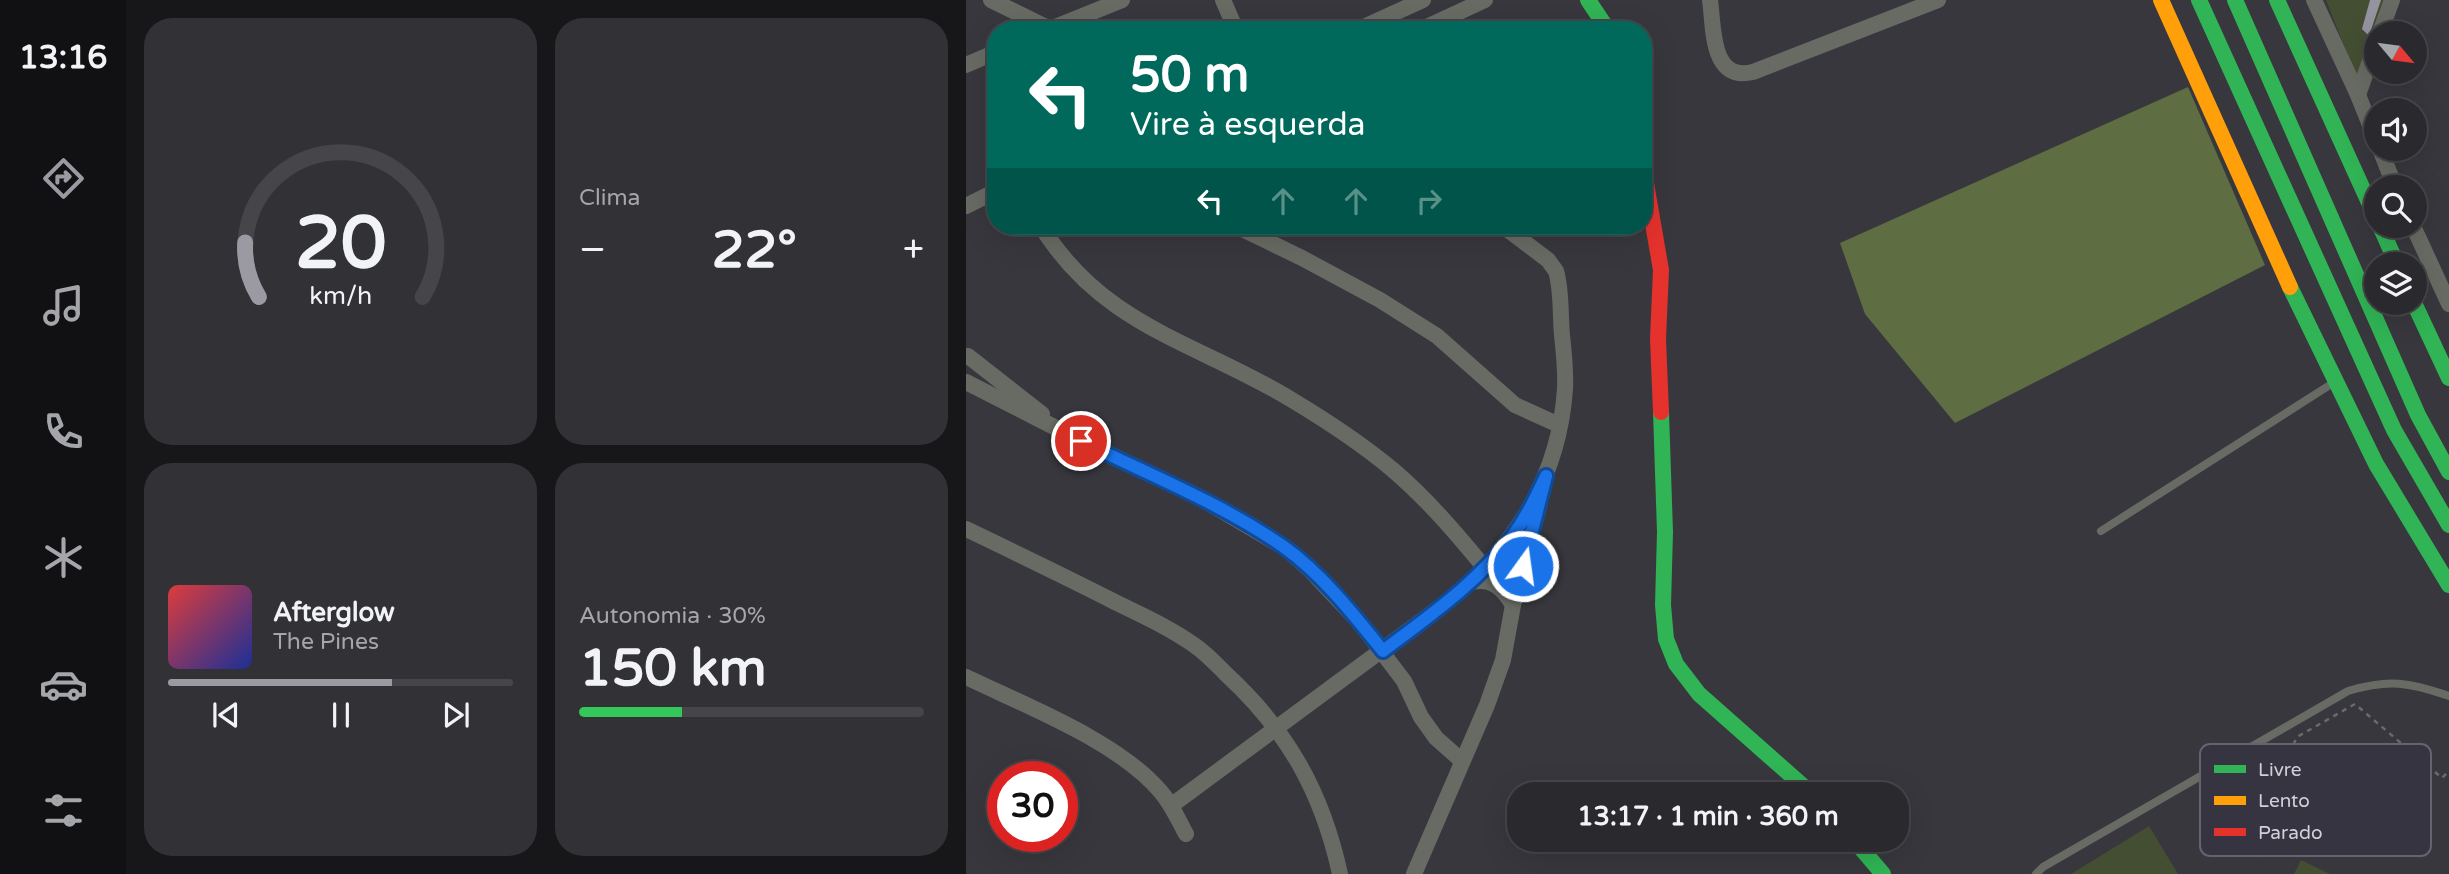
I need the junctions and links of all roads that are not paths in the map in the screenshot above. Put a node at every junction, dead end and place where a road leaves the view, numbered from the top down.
1 (991, 0) edge
2 (1122, 0) edge
3 (1223, 0) edge
4 (1423, 0) edge
5 (1487, 0) edge
6 (1588, 0) edge
7 (1710, 0) edge
8 (1938, 0) edge
9 (2161, 0) edge
10 (2199, 0) edge
11 (2235, 0) edge
12 (2277, 0) edge
13 (2314, 0) edge
14 (2392, 0) edge
15 (1396, 7) edge
16 (1033, 21) edge
17 (1069, 21) edge
18 (1232, 21) edge
19 (1372, 21) edge
20 (1440, 21) edge
21 (1464, 21) edge
22 (1602, 21) edge
23 (2384, 21) edge
24 (987, 56) edge
25 (966, 65) edge
26 (2364, 78) edge
27 (2358, 95) junction
28 (2364, 110) edge
29 (2364, 192) edge
30 (987, 196) edge
31 (966, 206) edge
32 (1652, 218) edge
33 (1047, 235) edge
34 (1255, 235) edge
35 (1515, 235) edge
36 (2419, 238) edge
37 (2449, 303) edge
38 (2420, 315) edge
39 (967, 358) edge
40 (2449, 378) edge
41 (966, 382) edge
42 (2333, 383) junction
43 (1559, 425) junction
44 (1066, 433) junction
45 (2449, 472) edge
46 (1546, 476) junction
47 (2449, 525) edge
48 (966, 529) edge
49 (2101, 531) dead end
50 (1484, 567) junction
51 (1472, 582) junction
52 (2449, 585) edge
53 (1513, 604) junction
54 (1383, 651) junction
55 (966, 677) edge
56 (2449, 696) edge
57 (1278, 729) junction
58 (2256, 744) edge
59 (1462, 761) junction
60 (2200, 776) edge
61 (1798, 782) edge
62 (1172, 805) junction
63 (1186, 834) dead end
64 (1865, 852) edge
65 (1340, 874) edge
66 (1414, 874) edge
67 (1884, 874) edge
68 (2036, 874) edge

1 - 16 street
2 - 17 street
3 - 18 street
4 - 15 street
5 - 20 street
5 - 21 street
6 - 22 main road
7 - 8 street
9 - 42 main road
10 - 47 main road
11 - 45 main road
12 - 29 main road
13 - 27 street
14 - 23 street
15 - 19 street
24 - 25 street
26 - 27 street
27 - 28 street
30 - 31 street
32 - 61 main road
33 - 50 street
34 - 43 street
35 - 43 street
36 - 37 street
38 - 40 main road
39 - 44 street
41 - 44 street
42 - 49 lane
42 - 52 main road
43 - 46 street
44 - 54 street
46 - 50 street
46 - 53 street
48 - 57 street
50 - 51 street
51 - 53 street
51 - 54 street
53 - 59 street
54 - 57 street
54 - 59 street
55 - 62 street
56 - 58 lane
57 - 62 street
57 - 65 street
59 - 66 street
60 - 68 lane
62 - 63 street
64 - 67 main road

